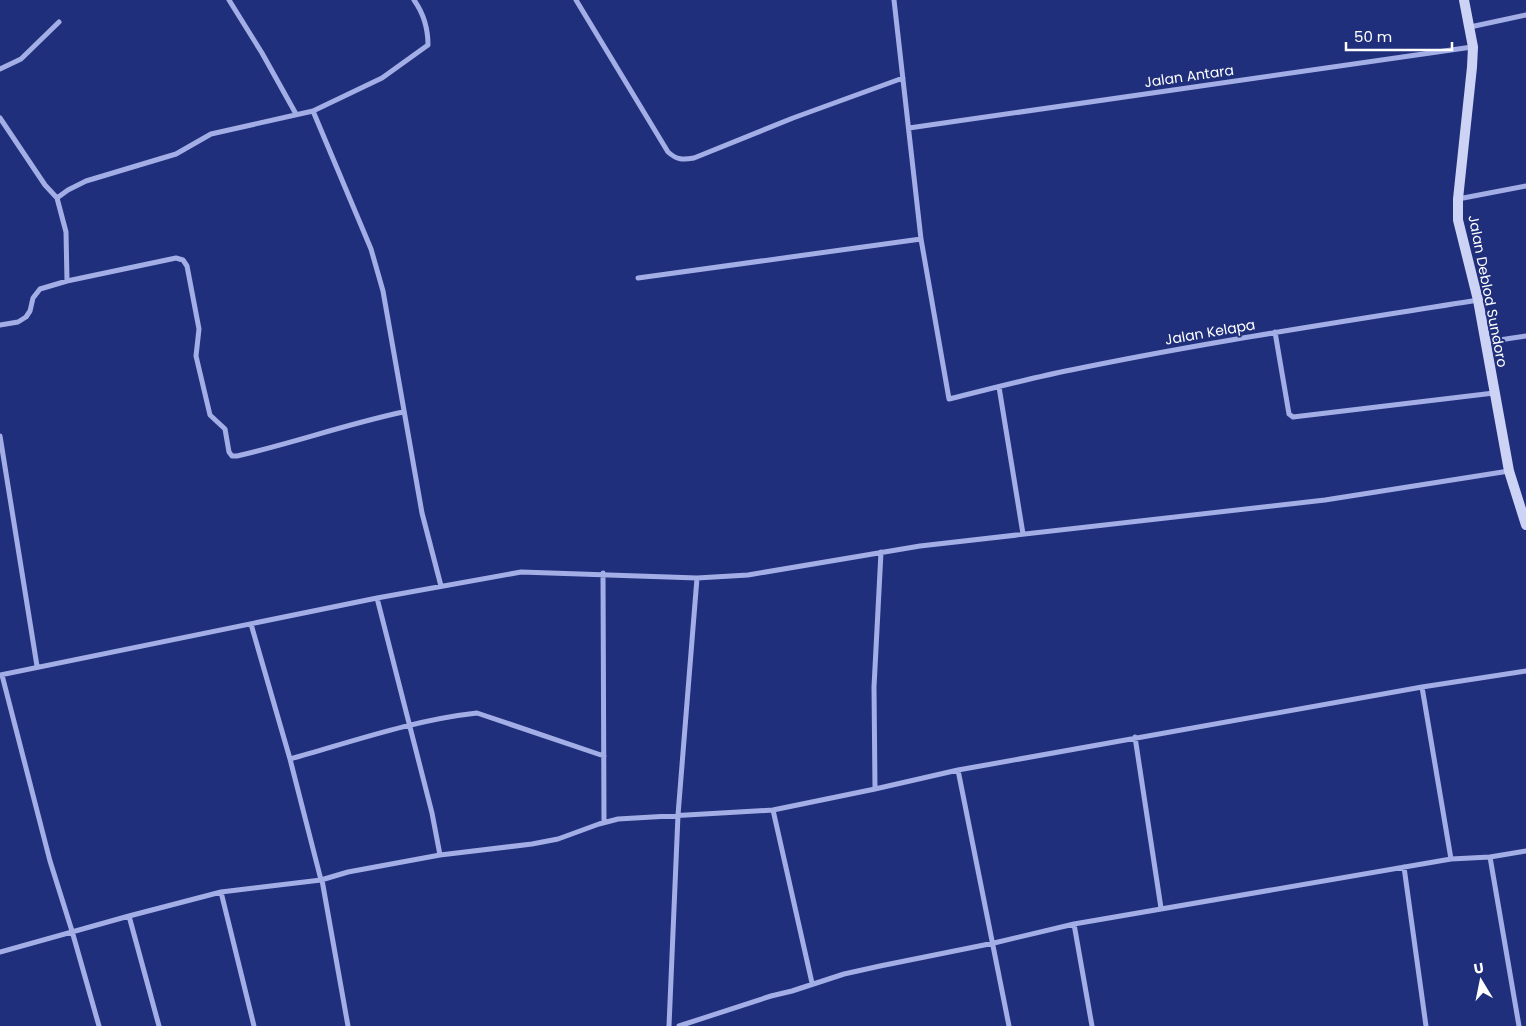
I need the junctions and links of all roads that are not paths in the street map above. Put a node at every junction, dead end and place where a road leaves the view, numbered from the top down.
1 (229, 0) edge
2 (414, 0) edge
3 (576, 0) edge
4 (894, 0) edge
5 (1464, 0) edge
6 (1526, 15) edge
7 (59, 22) dead end
8 (1470, 27) junction
9 (1472, 47) junction
10 (0, 69) edge
11 (903, 78) junction
12 (313, 111) junction
13 (296, 114) junction
14 (0, 118) edge
15 (909, 128) junction
16 (1526, 186) edge
17 (57, 198) junction
18 (1458, 199) junction
19 (921, 239) junction
20 (638, 278) dead end
21 (66, 281) junction
22 (1478, 300) junction
23 (0, 325) edge
24 (1275, 332) junction
25 (1526, 336) edge
26 (1485, 342) junction
27 (1000, 387) junction
28 (1494, 393) junction
29 (404, 412) junction
30 (0, 436) edge
31 (1509, 471) junction
32 (1524, 510) edge
33 (1526, 525) edge
34 (1023, 534) junction
35 (881, 552) junction
36 (604, 574) junction
37 (696, 578) junction
38 (441, 586) junction
39 (377, 598) junction
40 (251, 624) junction
41 (37, 666) junction
42 (1526, 671) edge
43 (1, 675) edge
44 (1422, 687) junction
45 (409, 726) junction
46 (1135, 738) junction
47 (604, 756) junction
48 (290, 759) junction
49 (958, 770) junction
50 (874, 789) junction
51 (773, 810) junction
52 (678, 815) junction
53 (604, 822) junction
54 (1526, 851) edge
55 (440, 855) junction
56 (1490, 857) junction
57 (1451, 859) junction
58 (1404, 867) junction
59 (321, 880) junction
60 (221, 892) junction
61 (1161, 908) junction
62 (129, 916) junction
63 (1074, 924) junction
64 (72, 931) junction
65 (994, 943) junction
66 (0, 952) edge
67 (812, 983) junction
68 (99, 1026) edge
69 (159, 1026) edge
70 (254, 1026) edge
71 (348, 1026) edge
72 (669, 1026) edge
73 (679, 1026) edge
74 (1009, 1026) edge
75 (1092, 1026) edge
76 (1426, 1026) edge
77 (1519, 1026) edge

1 - 13 street
2 - 12 street
3 - 11 street
4 - 11 street
5 - 8 main road, Jalan Deblod Sundoro
6 - 8 street
7 - 10 street
8 - 9 main road, Jalan Deblod Sundoro
9 - 15 street, Jalan Antara
9 - 18 main road, Jalan Deblod Sundoro
11 - 15 street
12 - 13 street
12 - 29 street
13 - 17 street
14 - 17 street
15 - 19 street
16 - 18 street
17 - 21 street
18 - 22 main road, Jalan Deblod Sundoro
19 - 20 street
19 - 27 street, Jalan Kelapa
21 - 23 street
21 - 29 street
22 - 24 street, Jalan Kelapa
22 - 26 main road, Jalan Deblod Sundoro
24 - 27 street, Jalan Kelapa
24 - 28 street
25 - 26 street
26 - 28 main road, Jalan Deblod Sundoro
27 - 34 street
28 - 31 main road, Jalan Deblod Sundoro
29 - 38 street
30 - 41 street
31 - 32 main road, Jalan Deblod Sundoro
31 - 34 street
32 - 33 main road, Jalan Deblod Sundoro
34 - 35 street
35 - 37 street
35 - 50 street
36 - 37 street
36 - 38 street
36 - 47 street
37 - 52 street
38 - 39 street
39 - 40 street
39 - 45 street
40 - 41 street
40 - 48 street
41 - 43 street
42 - 44 street
43 - 64 street
44 - 46 street
44 - 57 street
45 - 47 street
45 - 48 street
45 - 55 street
46 - 49 street
46 - 61 street
47 - 53 street
48 - 59 street
49 - 50 street
49 - 65 street
50 - 51 street
51 - 52 street
51 - 67 street
52 - 53 street
52 - 72 street
53 - 55 street
54 - 56 street
55 - 59 street
56 - 57 street
56 - 77 street
57 - 58 street
58 - 61 street
58 - 76 street
59 - 60 street
59 - 71 street
60 - 62 street
60 - 70 street
61 - 63 street
62 - 64 street
62 - 69 street
63 - 65 street
63 - 75 street
64 - 66 street
64 - 68 street
65 - 67 street
65 - 74 street
67 - 73 street

